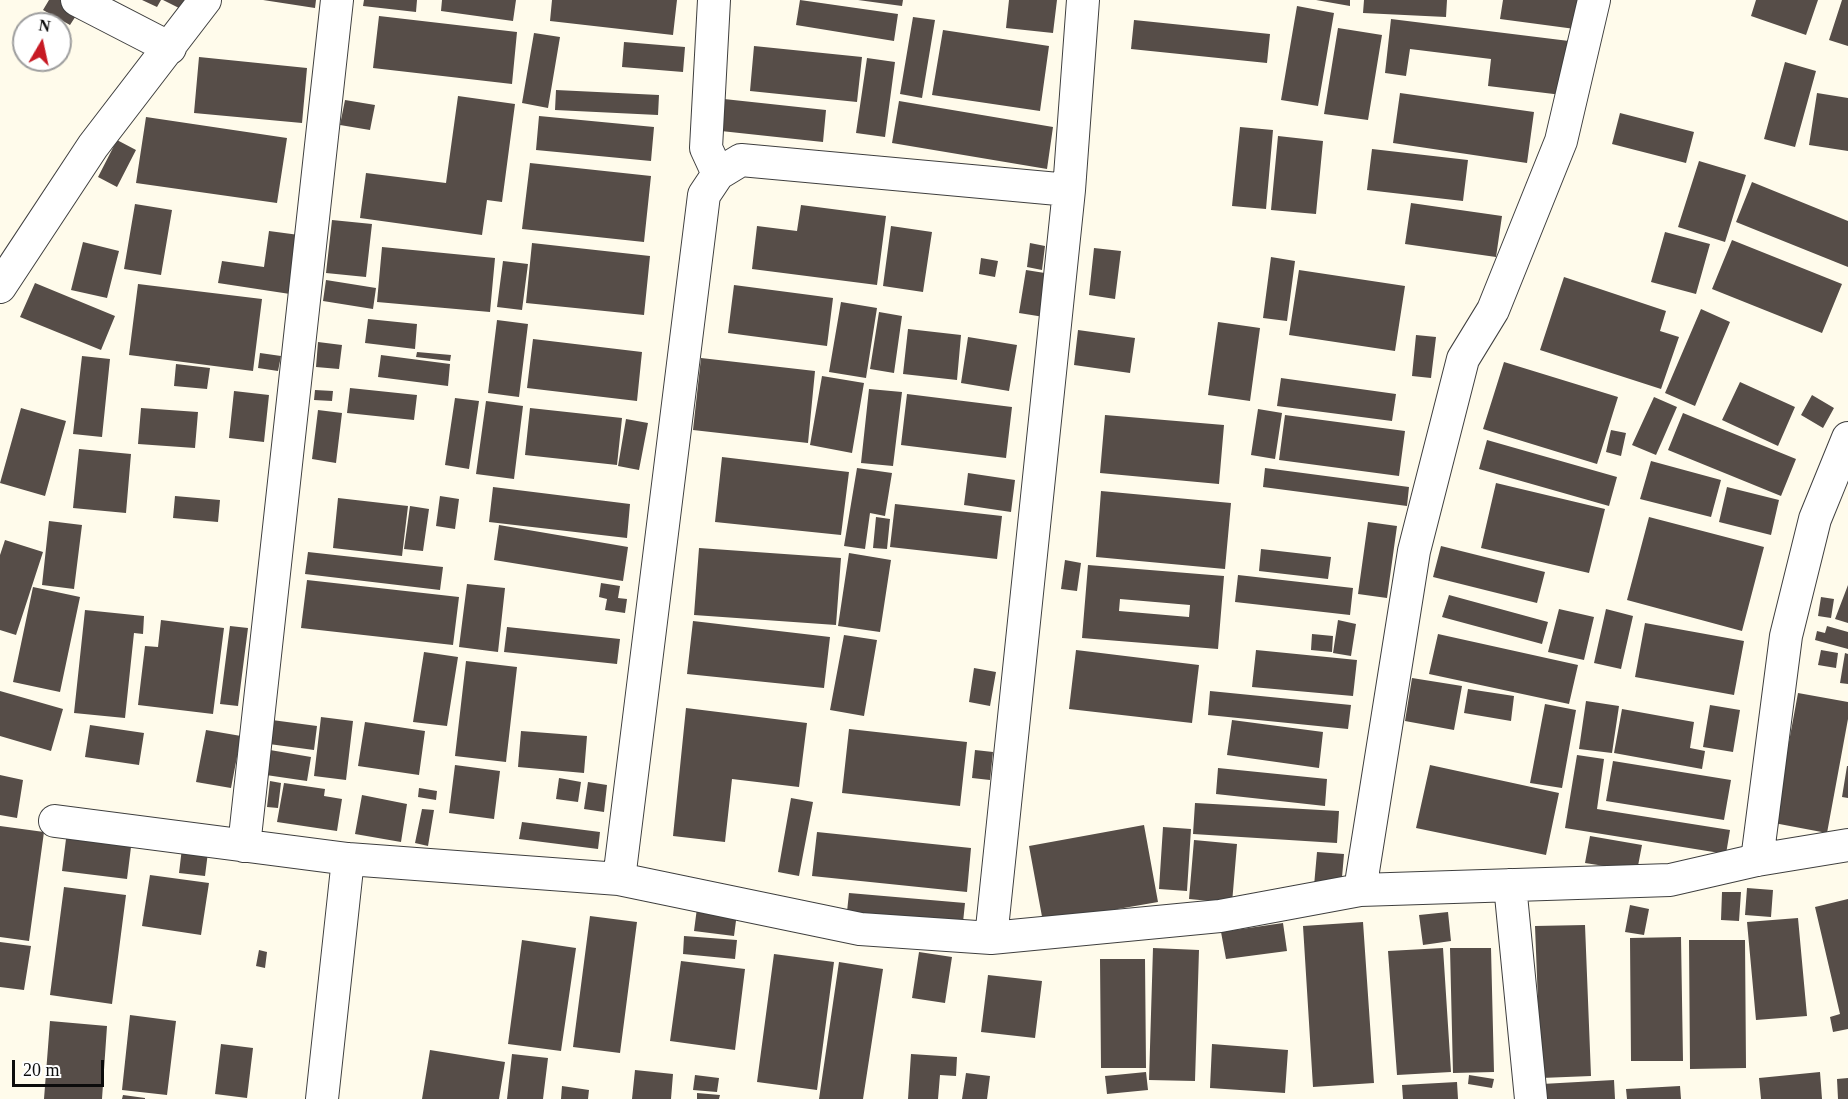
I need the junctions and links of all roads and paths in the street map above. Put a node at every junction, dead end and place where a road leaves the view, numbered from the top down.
1 (77, 0) edge
2 (205, 0) edge
3 (337, 0) edge
4 (714, 0) edge
5 (1083, 0) edge
6 (1594, 0) edge
7 (170, 48) junction
8 (718, 174) junction
9 (1068, 190) junction
10 (0, 288) edge
11 (1848, 438) edge
12 (55, 820) dead end
13 (1848, 844) edge
14 (244, 846) junction
15 (348, 859) junction
16 (1757, 860) junction
17 (619, 879) junction
18 (1510, 885) junction
19 (1360, 890) junction
20 (991, 938) junction
21 (322, 1099) edge
22 (1531, 1099) edge

1 - 7 street
2 - 7 street
3 - 14 street
4 - 8 street
5 - 9 street
6 - 19 street
7 - 10 street
8 - 9 street
8 - 17 street
9 - 20 street
11 - 16 street
12 - 14 street
13 - 16 street
14 - 15 street
15 - 17 street
15 - 21 street
16 - 18 street
17 - 20 street
18 - 19 street
18 - 22 street
19 - 20 street

